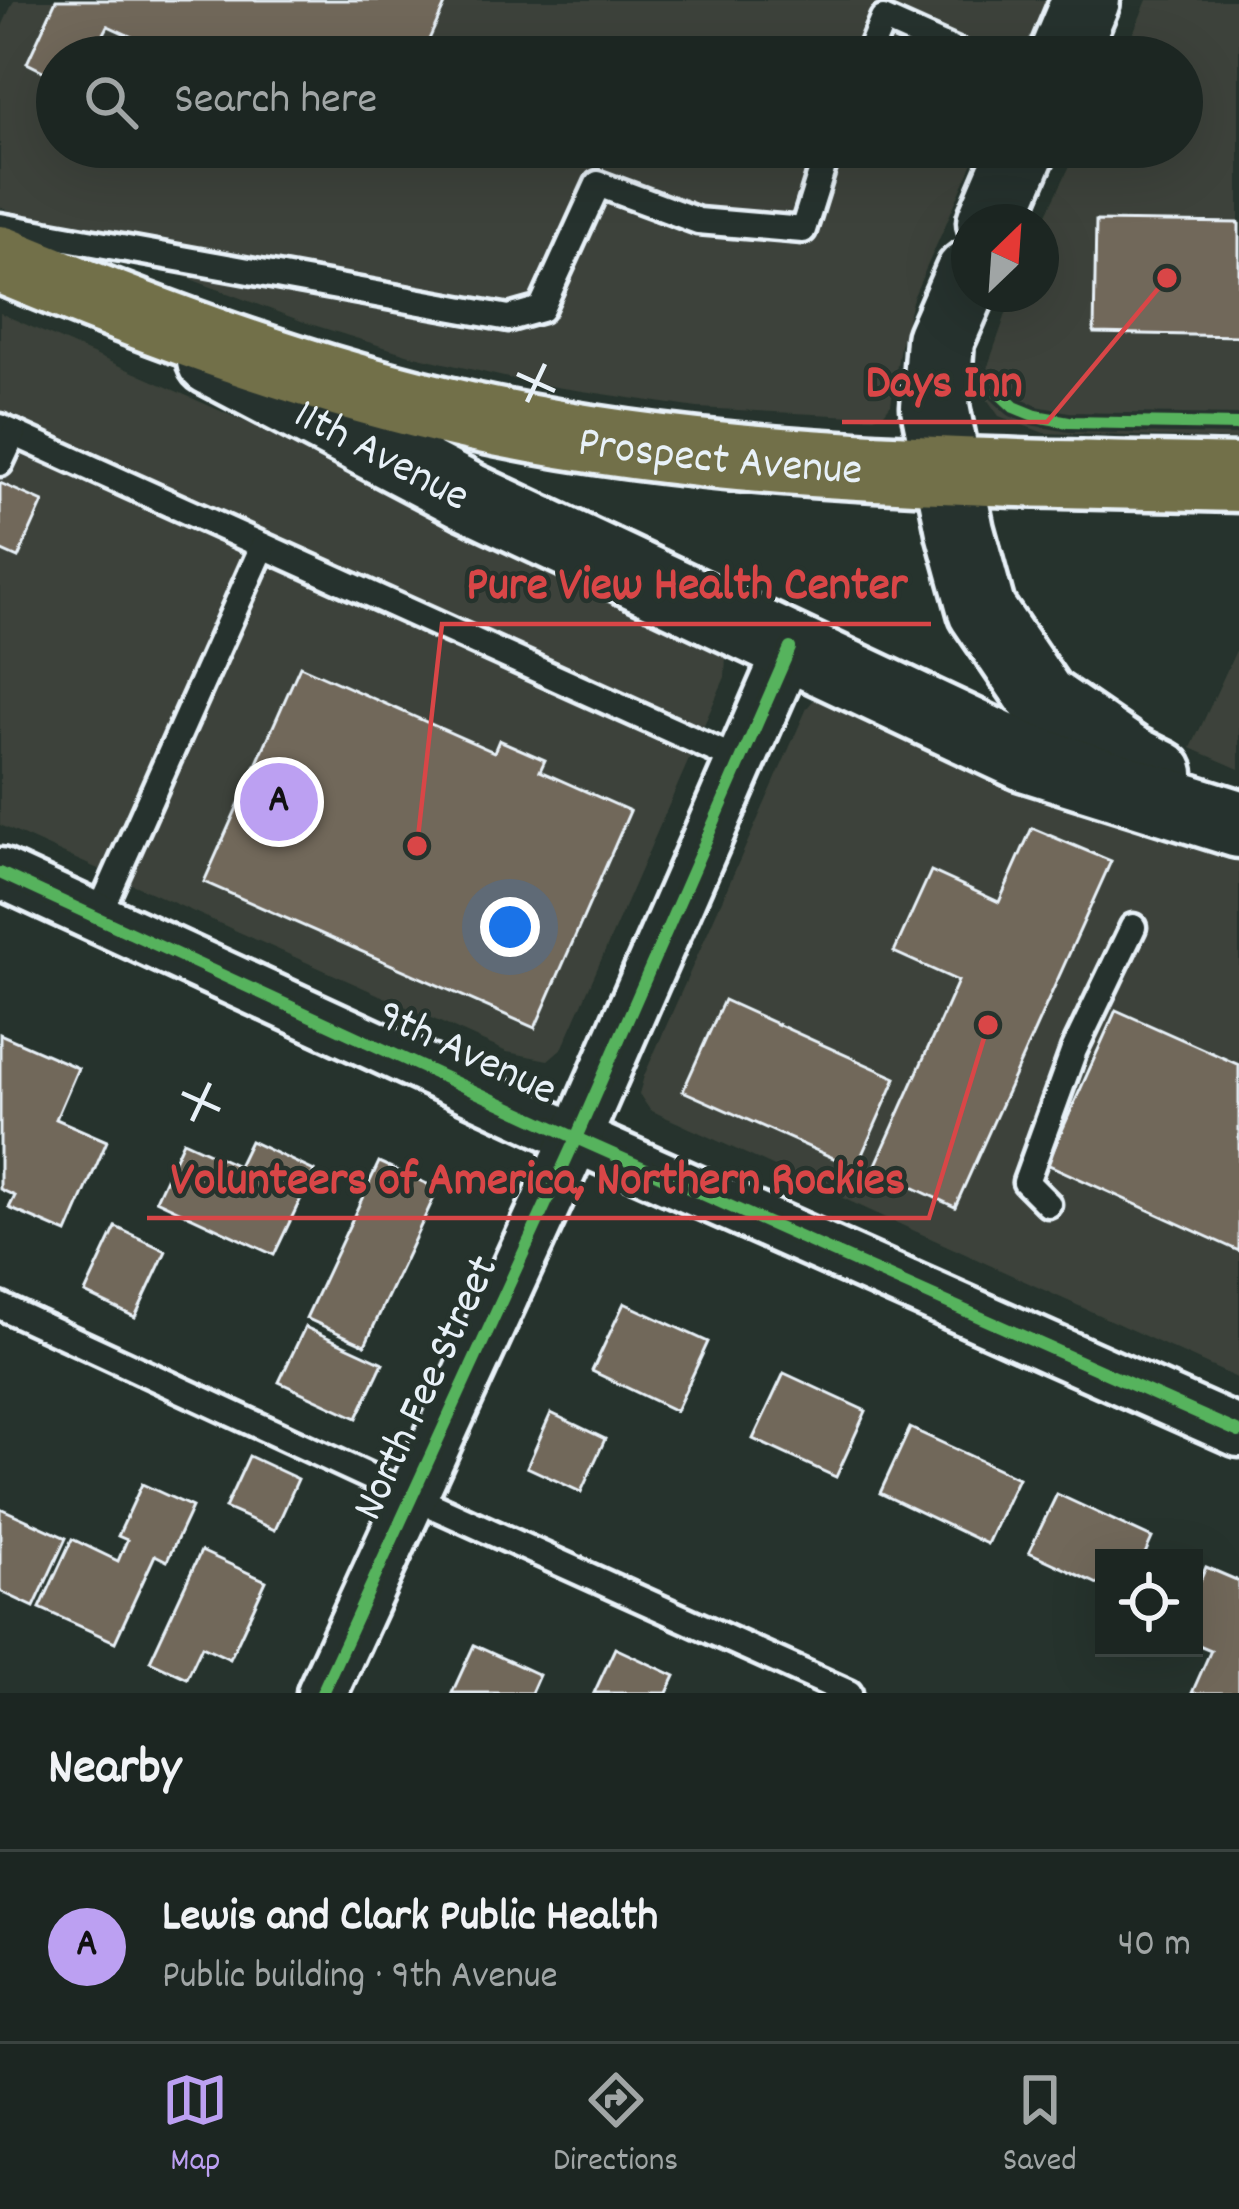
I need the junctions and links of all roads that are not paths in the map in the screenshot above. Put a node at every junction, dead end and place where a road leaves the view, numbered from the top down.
1 (1087, 0) edge
2 (876, 36) edge
3 (921, 36) edge
4 (1071, 36) edge
5 (822, 168) edge
6 (1014, 168) edge
7 (999, 204) edge
8 (0, 226) edge
9 (0, 259) edge
10 (80, 292) junction
11 (952, 312) edge
12 (7, 430) edge
13 (0, 463) edge
14 (946, 470) junction
15 (1239, 478) edge
16 (263, 546) junction
17 (790, 648) junction
18 (740, 761) junction
19 (1239, 812) edge
20 (1239, 824) edge
21 (0, 873) edge
22 (97, 918) junction
23 (1133, 927) dead end
24 (576, 1138) junction
25 (1048, 1204) dead end
26 (0, 1306) edge
27 (1239, 1432) edge
28 (412, 1496) junction
29 (322, 1693) edge
30 (849, 1693) edge

1 - 4 main road
2 - 3 lane
5 - 8 lane
6 - 7 main road
9 - 10 highway, 11th Avenue
10 - 14 highway, Prospect Avenue
10 - 17 main road, 11th Avenue
11 - 14 main road
12 - 13 lane
12 - 16 lane
14 - 15 highway, Prospect Avenue
14 - 19 main road
16 - 18 lane
16 - 22 lane
17 - 18 street, North Fee Street
17 - 20 main road, 11th Avenue
18 - 24 street, North Fee Street
21 - 22 street, 9th Avenue
22 - 24 street, 9th Avenue
23 - 25 lane
24 - 27 street, 9th Avenue
24 - 28 street, North Fee Street
26 - 28 lane
28 - 29 street, North Fee Street
28 - 30 lane

